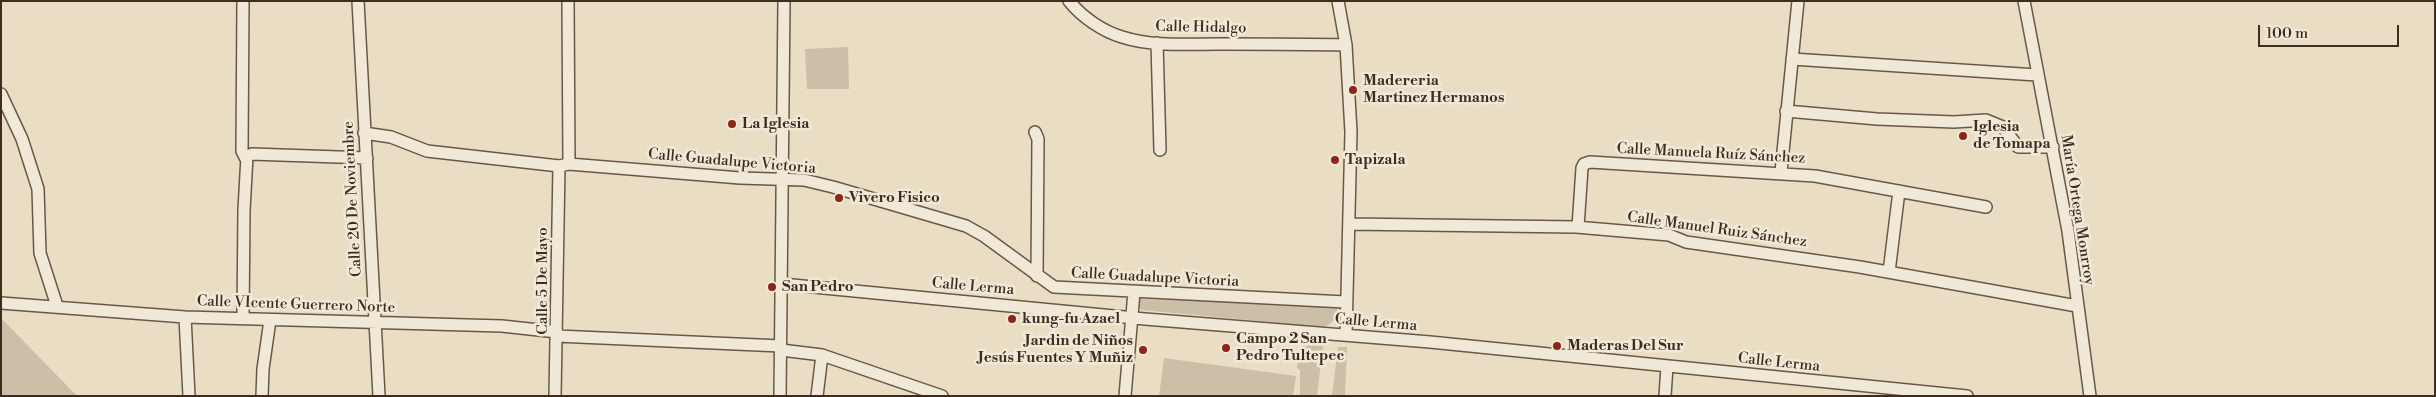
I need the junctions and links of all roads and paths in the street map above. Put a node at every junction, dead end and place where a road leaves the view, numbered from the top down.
1 (243, 1) edge
2 (358, 1) edge
3 (568, 1) edge
4 (784, 1) edge
5 (1069, 1) edge
6 (1338, 1) edge
7 (1798, 1) edge
8 (2024, 1) edge
9 (1158, 43) junction
10 (1346, 45) junction
11 (1792, 59) junction
12 (2037, 75) junction
13 (1, 94) edge
14 (1786, 111) junction
15 (1035, 132) dead end
16 (364, 133) junction
17 (2053, 147) junction
18 (1160, 150) dead end
19 (246, 157) junction
20 (367, 158) junction
21 (564, 165) junction
22 (1781, 172) junction
23 (783, 180) junction
24 (1899, 191) junction
25 (1986, 207) dead end
26 (1349, 224) junction
27 (1578, 227) junction
28 (1889, 272) junction
29 (1037, 276) junction
30 (782, 284) junction
31 (1054, 287) junction
32 (1134, 292) junction
33 (1345, 302) junction
34 (1, 303) edge
35 (57, 306) junction
36 (2077, 306) junction
37 (1052, 310) junction
38 (185, 316) junction
39 (1131, 317) junction
40 (243, 318) junction
41 (270, 320) junction
42 (374, 324) junction
43 (557, 334) junction
44 (1346, 335) junction
45 (781, 348) junction
46 (822, 355) junction
47 (1667, 366) junction
48 (190, 396) edge
49 (262, 396) edge
50 (379, 396) edge
51 (555, 396) edge
52 (780, 396) edge
53 (817, 396) edge
54 (942, 396) edge
55 (1125, 396) edge
56 (1665, 396) edge
57 (1967, 396) edge
58 (2090, 396) edge

1 - 19 street
2 - 16 street, Calle 20 De Noviembre
3 - 21 street, Calle 5 De Mayo
4 - 23 street
5 - 9 street, Calle Hidalgo
6 - 10 street
7 - 11 street
8 - 12 street, María Ortega Monrroy
9 - 10 street, Calle Hidalgo
9 - 18 street
10 - 26 street
11 - 12 street
11 - 14 street
12 - 17 street, María Ortega Monrroy
13 - 35 street
14 - 17 street
14 - 22 street
15 - 29 street
16 - 20 street, Calle 20 De Noviembre
16 - 21 street, Calle Guadalupe Victoria
17 - 36 street, María Ortega Monrroy
19 - 20 street
19 - 40 street
20 - 42 street, Calle 20 De Noviembre
21 - 23 street, Calle Guadalupe Victoria
21 - 43 street, Calle 5 De Mayo
22 - 24 street, Calle Manuela Ruíz Sánchez
22 - 27 street, Calle Manuela Ruíz Sánchez
23 - 29 street, Calle Guadalupe Victoria
23 - 30 street
24 - 25 street, Calle Manuela Ruíz Sánchez
24 - 28 street
26 - 27 street, Calle Manuel Ruiz Sánchez
26 - 33 street
27 - 28 street, Calle Manuel Ruiz Sánchez
28 - 36 street, Calle Manuel Ruiz Sánchez
29 - 31 street, Calle Guadalupe Victoria
30 - 37 street, Calle Lerma
30 - 45 street
31 - 32 street, Calle Guadalupe Victoria
31 - 37 street
32 - 33 street, Calle Guadalupe Victoria
32 - 39 street
33 - 44 street
34 - 35 street, Calle VIcente Guerrero Norte
35 - 38 street, Calle VIcente Guerrero Norte
36 - 58 street, María Ortega Monrroy
37 - 39 street, Calle Lerma
38 - 40 street, Calle VIcente Guerrero Norte
38 - 48 street
39 - 44 street, Calle Lerma
39 - 55 street
40 - 41 street, Calle VIcente Guerrero Norte
41 - 42 street, Calle VIcente Guerrero Norte
41 - 49 street
42 - 43 street, Calle VIcente Guerrero Norte
42 - 50 street, Calle 20 De Noviembre
43 - 45 street, Calle VIcente Guerrero Norte
43 - 51 street, Calle 5 De Mayo
44 - 47 street, Calle Lerma
45 - 46 street, Calle VIcente Guerrero Norte
45 - 52 street
46 - 53 street
46 - 54 street, Calle VIcente Guerrero Norte
47 - 56 street
47 - 57 street, Calle Lerma

